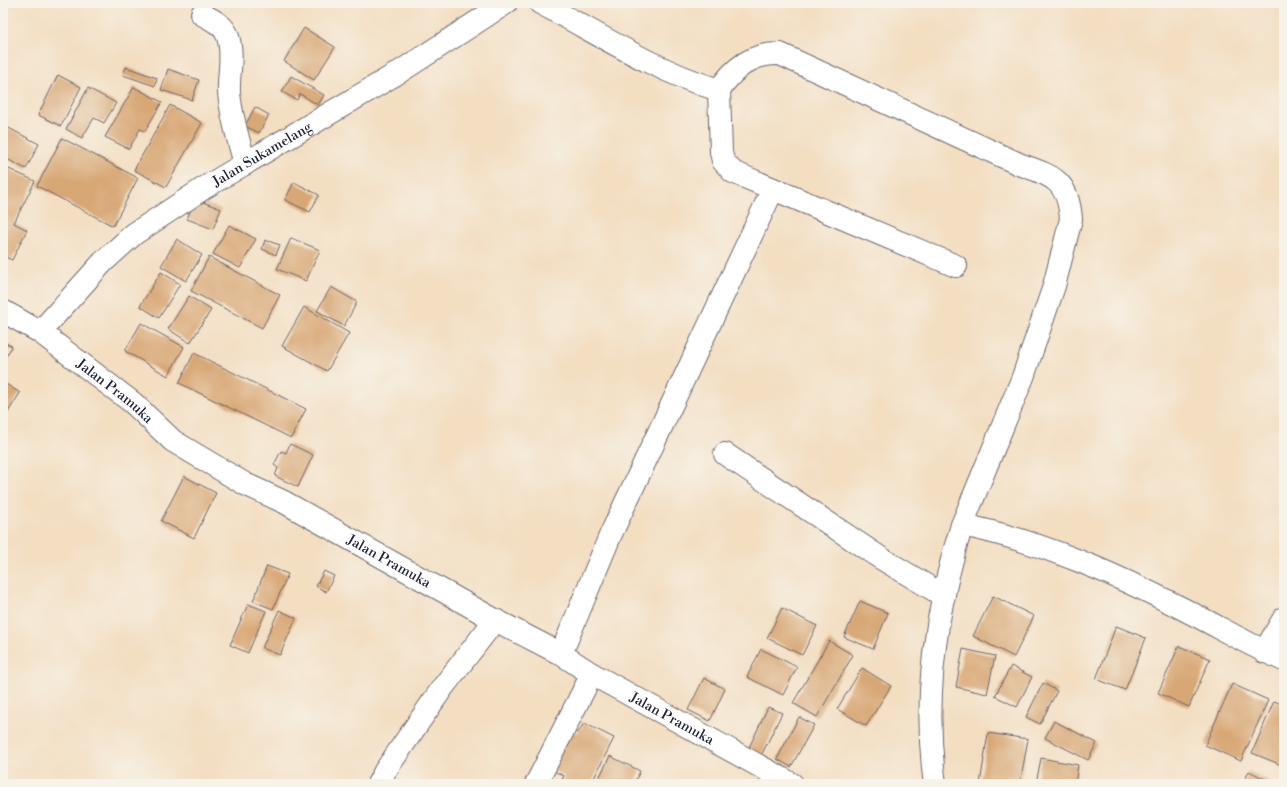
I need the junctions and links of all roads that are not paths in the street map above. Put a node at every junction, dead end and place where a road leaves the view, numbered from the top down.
1 (506, 3) edge
2 (540, 3) edge
3 (202, 14) dead end
4 (719, 90) junction
5 (245, 164) junction
6 (773, 189) junction
7 (956, 266) dead end
8 (3, 311) edge
9 (40, 332) junction
10 (725, 454) dead end
11 (962, 525) junction
12 (944, 596) junction
13 (1284, 618) edge
14 (495, 620) junction
15 (1264, 652) junction
16 (561, 654) junction
17 (1284, 660) edge
18 (592, 674) junction
19 (378, 784) edge
20 (536, 784) edge
21 (792, 784) edge
22 (935, 784) edge

1 - 5 street, Jalan Sukamelang
2 - 4 street
3 - 5 street
4 - 6 street
4 - 11 street
5 - 9 street, Jalan Sukamelang
6 - 7 street
6 - 16 street
8 - 9 street, Jalan Pramuka
9 - 14 street, Jalan Pramuka
10 - 12 street
11 - 12 street
11 - 15 street
12 - 22 street
13 - 15 street
14 - 16 street, Jalan Pramuka
14 - 19 street
15 - 17 street
16 - 18 street, Jalan Pramuka
18 - 20 street
18 - 21 street, Jalan Pramuka

